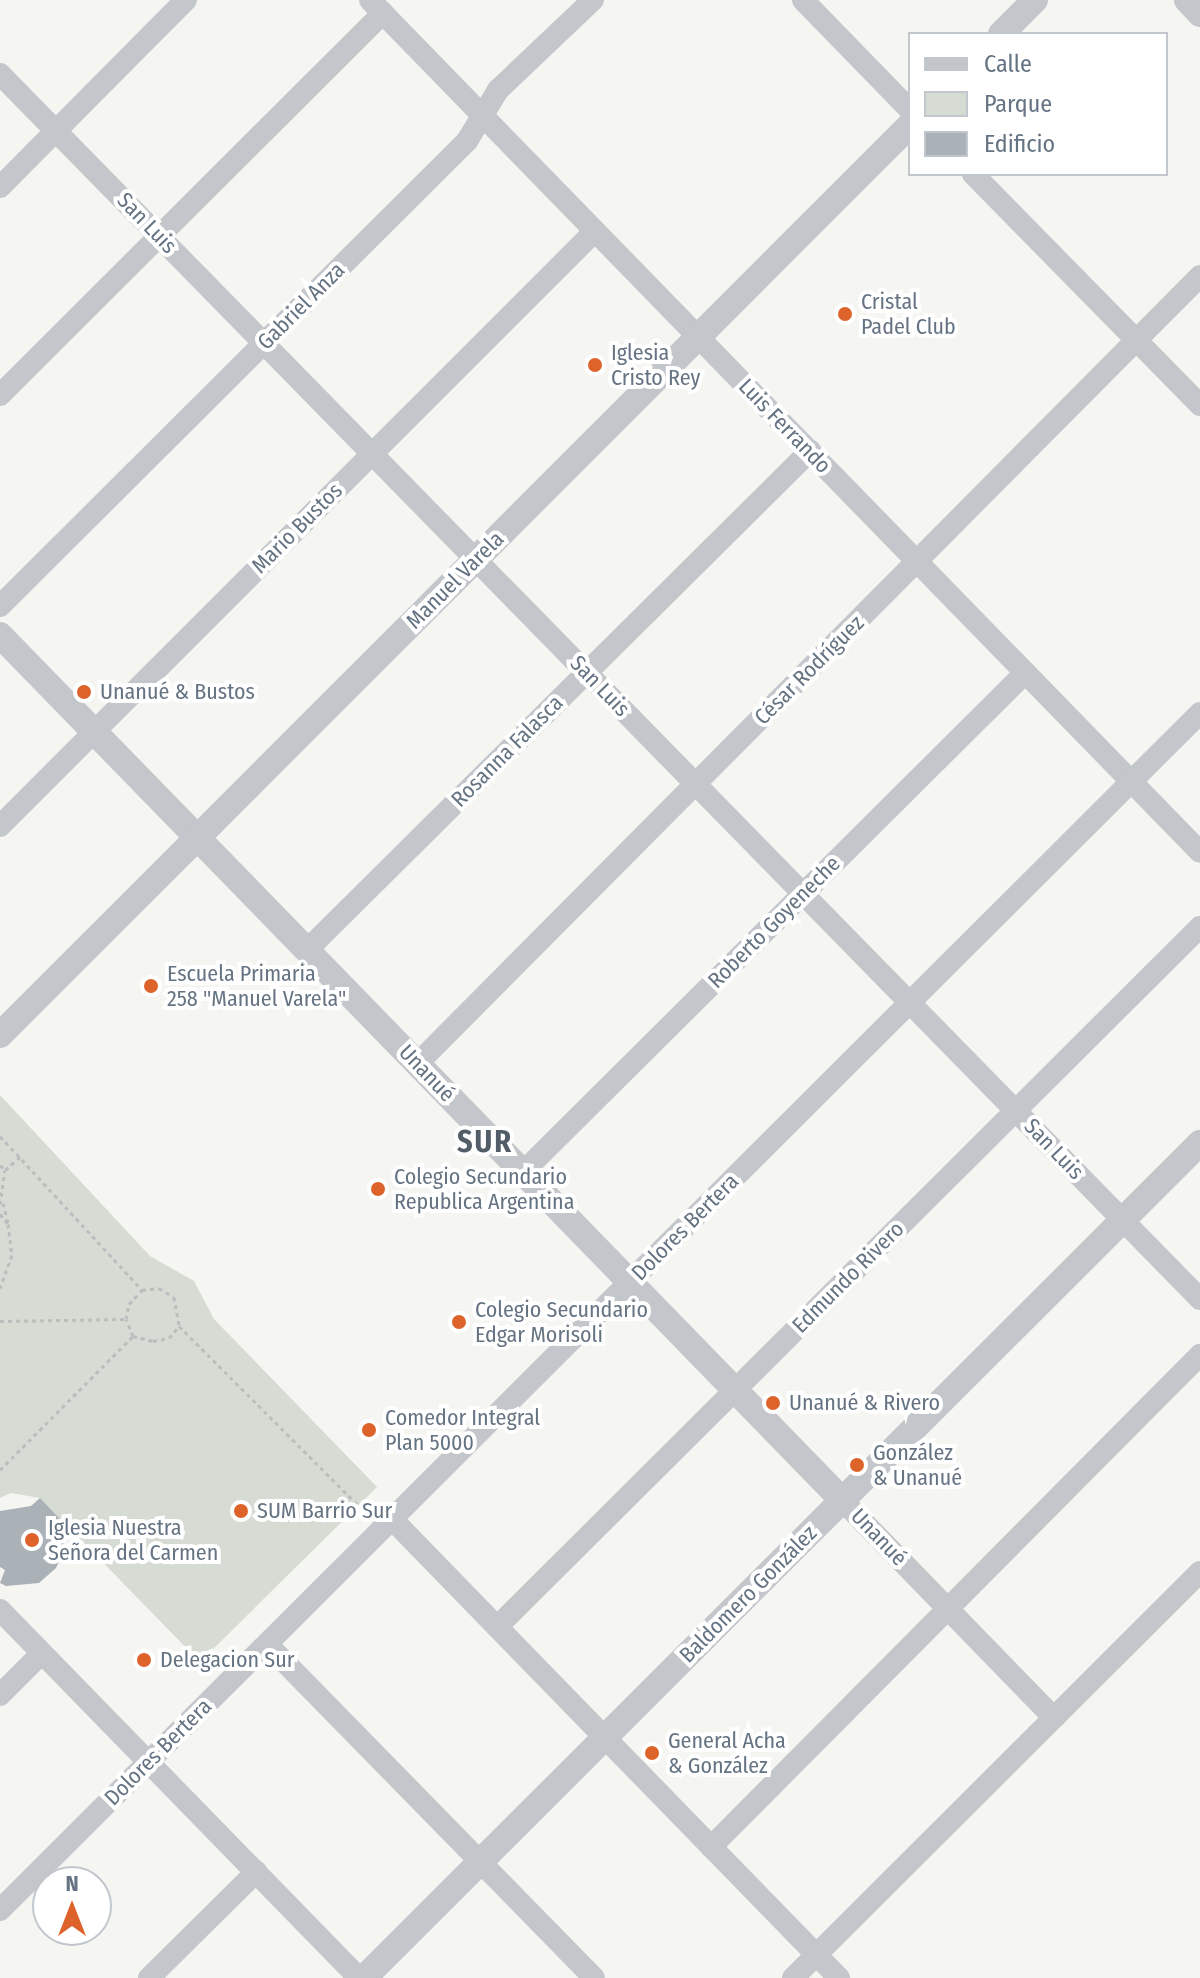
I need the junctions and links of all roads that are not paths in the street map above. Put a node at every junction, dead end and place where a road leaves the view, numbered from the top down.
1 (186, 0) edge
2 (593, 0) edge
3 (803, 0) edge
4 (1035, 0) edge
5 (1187, 0) edge
6 (377, 7) edge
7 (1200, 14) edge
8 (1003, 32) edge
9 (0, 74) edge
10 (908, 108) edge
11 (483, 115) junction
12 (908, 127) edge
13 (56, 131) junction
14 (975, 176) edge
15 (0, 187) edge
16 (595, 231) junction
17 (159, 236) junction
18 (1200, 276) edge
19 (698, 337) junction
20 (1136, 340) junction
21 (264, 343) junction
22 (0, 395) edge
23 (1200, 405) edge
24 (810, 451) junction
25 (372, 454) junction
26 (476, 560) junction
27 (917, 561) junction
28 (0, 606) edge
29 (0, 635) edge
30 (587, 672) junction
31 (1025, 673) junction
32 (1200, 713) edge
33 (94, 732) junction
34 (1131, 782) junction
35 (696, 784) junction
36 (0, 826) edge
37 (198, 838) junction
38 (1200, 852) edge
39 (803, 894) junction
40 (1200, 927) edge
41 (307, 950) junction
42 (910, 1003) junction
43 (0, 1035) edge
44 (417, 1064) junction
45 (1016, 1111) junction
46 (1200, 1143) edge
47 (523, 1172) junction
48 (1123, 1220) junction
49 (630, 1282) junction
50 (1200, 1299) edge
51 (1200, 1355) edge
52 (735, 1390) junction
53 (842, 1500) junction
54 (387, 1524) junction
55 (1200, 1572) edge
56 (948, 1609) junction
57 (0, 1610) edge
58 (497, 1627) junction
59 (267, 1644) junction
60 (42, 1653) junction
61 (0, 1695) edge
62 (1054, 1718) junction
63 (604, 1737) junction
64 (148, 1762) junction
65 (711, 1847) junction
66 (480, 1861) junction
67 (256, 1872) junction
68 (0, 1910) edge
69 (816, 1955) junction
70 (149, 1978) edge
71 (361, 1978) edge
72 (594, 1978) edge
73 (793, 1978) edge
74 (839, 1978) edge

1 - 13 street
2 - 11 street, Gabriel Anza
3 - 10 street
4 - 8 street
5 - 7 street
6 - 11 street, Luis Ferrando
6 - 17 street
9 - 13 street, San Luis
11 - 16 street, Luis Ferrando
11 - 21 street, Gabriel Anza
12 - 19 street, Manuel Varela
13 - 15 street
13 - 17 street, San Luis
14 - 20 street
16 - 19 street, Luis Ferrando
16 - 25 street, Mario Bustos
17 - 21 street, San Luis
17 - 22 street
18 - 20 street, César Rodríguez
19 - 24 street, Luis Ferrando
19 - 26 street, Manuel Varela
20 - 23 street
20 - 27 street, César Rodríguez
21 - 25 street, San Luis
21 - 28 street, Gabriel Anza
24 - 27 street, Luis Ferrando
24 - 30 street, Rosanna Falasca
25 - 26 street, San Luis
25 - 33 street, Mario Bustos
26 - 30 street, San Luis
26 - 37 street, Manuel Varela
27 - 31 street, Luis Ferrando
27 - 35 street, César Rodríguez
29 - 33 street, Unanué
30 - 35 street, San Luis
30 - 41 street, Rosanna Falasca
31 - 34 street, Luis Ferrando
31 - 39 street, Roberto Goyeneche
32 - 34 street, Dolores Bertera
33 - 36 street, Mario Bustos
33 - 37 street, Unanué
34 - 38 street, Luis Ferrando
34 - 42 street, Dolores Bertera
35 - 39 street, San Luis
35 - 44 street, César Rodríguez
37 - 41 street, Unanué
37 - 43 street, Manuel Varela
39 - 42 street, San Luis
39 - 47 street, Roberto Goyeneche
40 - 45 street, Edmundo Rivero
41 - 44 street, Unanué
42 - 45 street, San Luis
42 - 49 street, Dolores Bertera
44 - 47 street, Unanué
45 - 48 street, San Luis
45 - 52 street, Edmundo Rivero
46 - 48 street, Baldomero González
47 - 49 street, Unanué
48 - 50 street, San Luis
48 - 53 street, Baldomero González
49 - 52 street, Unanué
49 - 54 street, Dolores Bertera
51 - 56 street
52 - 53 street, Unanué
52 - 58 street, Edmundo Rivero
53 - 56 street, Unanué
53 - 63 street, Baldomero González
54 - 58 street
54 - 59 street, Dolores Bertera
55 - 62 street
56 - 62 street, Unanué
56 - 65 street
57 - 60 street
58 - 63 street
59 - 64 street, Dolores Bertera
59 - 66 street
60 - 61 street
60 - 64 street
62 - 69 street
63 - 65 street
63 - 66 street, Baldomero González
64 - 67 street
64 - 68 street, Dolores Bertera
65 - 69 street
66 - 71 street, Baldomero González
66 - 72 street
67 - 70 street
67 - 71 street
69 - 73 street
69 - 74 street

